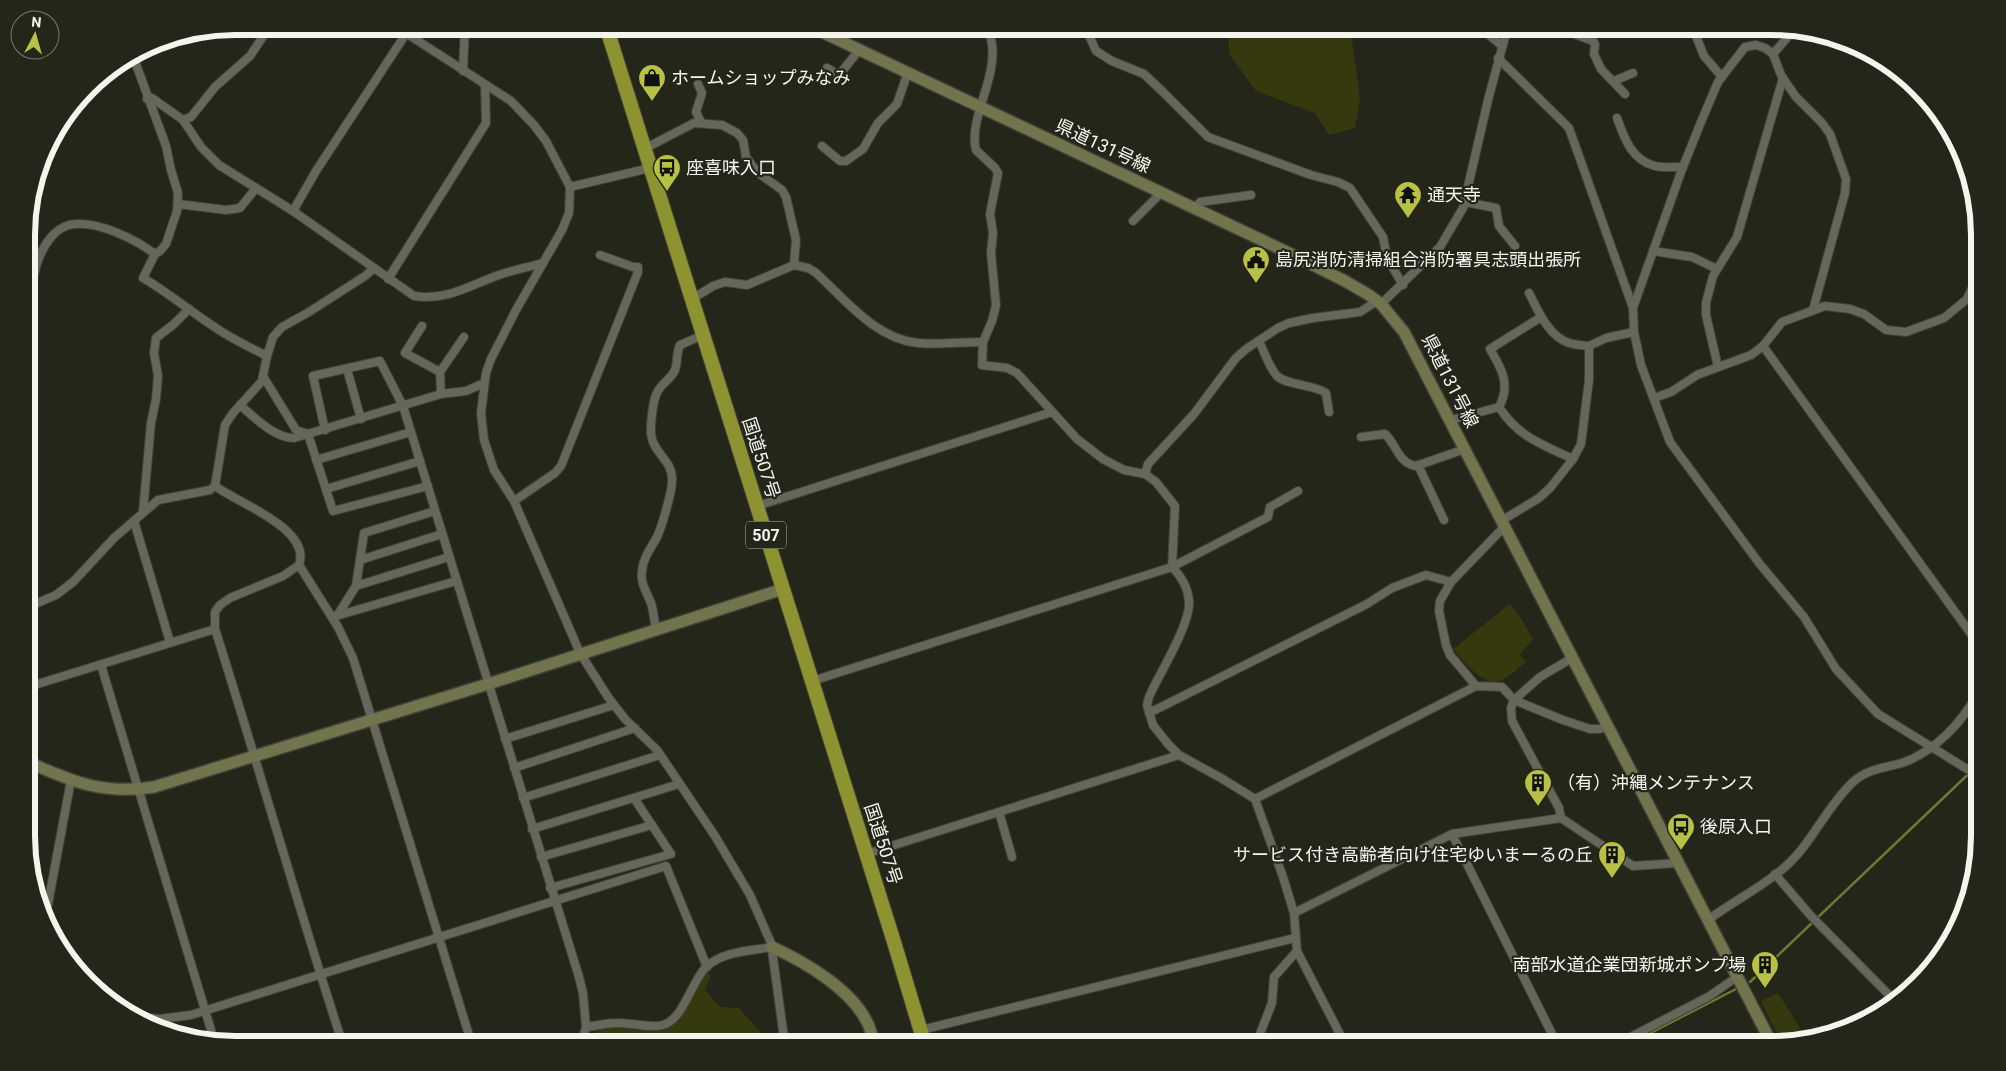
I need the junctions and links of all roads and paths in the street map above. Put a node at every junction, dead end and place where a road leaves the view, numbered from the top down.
1 (264, 35) edge
2 (405, 35) edge
3 (415, 35) edge
4 (465, 35) edge
5 (609, 35) edge
6 (830, 35) edge
7 (989, 35) edge
8 (1089, 35) edge
9 (1489, 35) edge
10 (1505, 35) edge
11 (1577, 35) edge
12 (1696, 35) edge
13 (1789, 36) edge
14 (1502, 45) junction
15 (860, 49) junction
16 (1773, 54) junction
17 (1498, 58) junction
18 (135, 62) edge
19 (827, 68) dead end
20 (463, 71) junction
21 (908, 72) junction
22 (1633, 74) dead end
23 (1722, 77) junction
24 (1783, 78) junction
25 (1614, 81) junction
26 (698, 84) dead end
27 (485, 85) junction
28 (1625, 94) dead end
29 (147, 98) junction
30 (981, 107) junction
31 (1617, 118) dead end
32 (183, 120) junction
33 (701, 122) junction
34 (822, 146) dead end
35 (644, 149) junction
36 (1682, 167) junction
37 (650, 168) junction
38 (570, 187) junction
39 (256, 188) junction
40 (1162, 192) junction
41 (1250, 195) dead end
42 (1465, 202) junction
43 (178, 204) junction
44 (1196, 208) junction
45 (293, 211) junction
46 (1132, 221) dead end
47 (1515, 246) dead end
48 (1653, 251) junction
49 (155, 254) junction
50 (600, 255) dead end
51 (544, 263) junction
52 (794, 265) junction
53 (374, 268) junction
54 (1717, 268) junction
55 (35, 270) edge
56 (388, 279) junction
57 (1403, 285) junction
58 (1971, 291) edge
59 (1529, 293) dead end
60 (692, 299) junction
61 (1379, 303) junction
62 (1633, 308) junction
63 (189, 309) junction
64 (1813, 310) junction
65 (1541, 317) junction
66 (422, 326) dead end
67 (1634, 332) junction
68 (703, 335) junction
69 (464, 337) dead end
70 (1259, 340) junction
71 (983, 342) junction
72 (1589, 346) junction
73 (1763, 346) junction
74 (267, 356) junction
75 (1718, 367) junction
76 (346, 368) junction
77 (440, 372) junction
78 (263, 376) junction
79 (484, 383) junction
80 (441, 394) junction
81 (1654, 398) junction
82 (240, 405) junction
83 (403, 406) junction
84 (1499, 407) junction
85 (1052, 412) junction
86 (1329, 412) dead end
87 (361, 419) junction
88 (1451, 420) junction
89 (325, 430) junction
90 (411, 432) junction
91 (308, 434) junction
92 (1361, 437) dead end
93 (1465, 449) junction
94 (1573, 458) junction
95 (316, 460) junction
96 (420, 461) junction
97 (1418, 465) junction
98 (1145, 474) junction
99 (215, 486) junction
100 (428, 486) junction
101 (326, 489) junction
102 (1298, 491) dead end
103 (514, 502) junction
104 (757, 506) junction
105 (435, 511) junction
106 (143, 512) junction
107 (1444, 520) dead end
108 (134, 521) junction
109 (1503, 524) junction
110 (442, 534) junction
111 (449, 557) junction
112 (360, 560) junction
113 (300, 565) junction
114 (1172, 566) junction
115 (456, 581) junction
116 (1451, 582) junction
117 (356, 586) junction
118 (783, 589) junction
119 (35, 603) edge
120 (334, 616) junction
121 (214, 629) junction
122 (656, 629) junction
123 (1971, 634) edge
124 (170, 642) junction
125 (580, 653) junction
126 (1572, 658) junction
127 (101, 665) junction
128 (812, 681) junction
129 (488, 684) junction
130 (35, 685) edge
131 (1476, 686) junction
132 (1514, 700) junction
133 (614, 705) junction
134 (1971, 706) edge
135 (1149, 712) junction
136 (372, 719) junction
137 (1607, 726) junction
138 (635, 728) junction
139 (505, 739) junction
140 (1932, 746) junction
141 (255, 755) junction
142 (660, 755) junction
143 (1179, 755) junction
144 (35, 765) edge
145 (514, 768) junction
146 (1971, 771) edge
147 (71, 780) junction
148 (679, 784) junction
149 (138, 789) junction
150 (523, 798) junction
151 (634, 798) junction
152 (1254, 799) junction
153 (999, 812) junction
154 (1561, 818) junction
155 (652, 825) junction
156 (532, 829) junction
157 (1452, 834) junction
158 (866, 854) junction
159 (541, 857) junction
160 (1012, 857) dead end
161 (1678, 863) junction
162 (1775, 874) junction
163 (550, 888) junction
164 (555, 901) junction
165 (48, 905) edge
166 (1294, 913) junction
167 (1708, 920) junction
168 (439, 937) junction
169 (1294, 938) junction
170 (772, 947) junction
171 (1297, 951) junction
172 (707, 967) junction
173 (320, 974) junction
174 (1737, 977) junction
175 (1891, 997) edge
176 (204, 1010) junction
177 (154, 1018) edge
178 (586, 1026) junction
179 (921, 1030) junction
180 (212, 1034) edge
181 (340, 1036) edge
182 (469, 1036) edge
183 (583, 1036) edge
184 (784, 1036) edge
185 (871, 1036) edge
186 (923, 1036) edge
187 (1259, 1036) edge
188 (1341, 1036) edge
189 (1554, 1036) edge
190 (1632, 1036) edge
191 (1768, 1036) edge

1 - 32 street
2 - 45 street
3 - 20 street
4 - 20 street
5 - 35 highway, 国道507号 / 507
6 - 15 main road, 県道131号線
7 - 30 street
8 - 57 street
9 - 14 street
10 - 14 street
11 - 25 street
12 - 23 street
13 - 16 street
14 - 17 street
15 - 19 street
15 - 21 main road, 県道131号線
16 - 23 street
16 - 24 street
17 - 42 street
17 - 62 street
18 - 29 street
20 - 27 street
21 - 30 main road, 県道131号線
21 - 34 street
22 - 25 street
23 - 36 street
24 - 54 street
24 - 64 street
25 - 28 street
26 - 33 street
27 - 38 street
27 - 56 street
29 - 32 street
29 - 43 street
30 - 40 main road, 県道131号線
30 - 71 street
31 - 36 street
32 - 39 street
33 - 35 street
33 - 52 street
35 - 37 highway, 国道507号 / 507
36 - 48 street
37 - 38 street
37 - 60 highway, 国道507号 / 507
38 - 51 street
39 - 43 street
39 - 45 street
40 - 44 main road, 県道131号線
40 - 46 street
41 - 44 street
42 - 47 street
42 - 57 street
43 - 49 street
44 - 61 main road, 県道131号線
45 - 53 street
48 - 54 street
48 - 62 street
49 - 55 street
49 - 63 street
50 - 103 street
51 - 56 street
51 - 79 street
52 - 60 street
52 - 71 street
53 - 56 street
53 - 74 street
54 - 75 street
57 - 61 street
58 - 64 street
59 - 65 street
60 - 68 highway, 国道507号 / 507
61 - 70 street
61 - 88 main road, 県道131号線
62 - 67 street
63 - 74 street
63 - 106 street
64 - 73 street
65 - 72 street
65 - 84 street
66 - 77 street
67 - 72 street
67 - 81 street
68 - 104 highway, 国道507号 / 507
68 - 122 street
69 - 77 street
70 - 86 street
70 - 98 street
71 - 85 street
72 - 94 street
73 - 75 street
73 - 123 street
74 - 78 street
75 - 81 street
76 - 83 street
76 - 87 street
76 - 89 street
77 - 80 street
78 - 82 street
78 - 91 street
79 - 80 street
79 - 103 street
80 - 83 street
81 - 140 street
82 - 91 street
82 - 99 street
83 - 87 street
83 - 90 street
84 - 88 street
84 - 94 street
85 - 98 street
85 - 104 street
87 - 89 street
88 - 93 main road, 県道131号線
89 - 91 street
90 - 95 street
90 - 96 street
91 - 95 street
92 - 97 street
93 - 97 street
93 - 109 main road, 県道131号線
94 - 109 street
95 - 101 street
96 - 100 street
96 - 101 street
97 - 107 street
98 - 114 street
99 - 106 street
99 - 113 street
100 - 101 street
100 - 105 street
102 - 114 street
103 - 125 street
104 - 118 highway, 国道507号 / 507
105 - 110 street
105 - 112 street
106 - 108 street
108 - 119 street
108 - 124 street
109 - 116 street
109 - 126 main road, 県道131号線
110 - 111 street
110 - 112 street
111 - 115 street
111 - 117 street
112 - 117 street
113 - 120 street
113 - 121 street
114 - 128 street
114 - 135 street
115 - 120 street
115 - 129 street
116 - 131 street
116 - 135 street
117 - 120 street
118 - 122 main road
118 - 128 highway, 国道507号 / 507
120 - 136 street
121 - 124 street
121 - 141 street
122 - 125 main road
124 - 127 street
125 - 129 main road
125 - 133 street
126 - 132 street
126 - 137 main road, 県道131号線
127 - 130 street
127 - 149 street
128 - 158 highway, 国道507号 / 507
129 - 136 main road
129 - 139 street
131 - 132 street
131 - 152 street
132 - 137 street
132 - 154 street
133 - 138 street
133 - 139 street
134 - 140 street
135 - 143 street
136 - 141 main road
136 - 168 street
137 - 161 main road, 県道131号線
138 - 142 street
138 - 145 street
139 - 145 street
140 - 146 street
140 - 162 street
141 - 149 main road
141 - 173 street
142 - 148 street
142 - 150 street
143 - 152 street
143 - 153 street
144 - 147 main road
145 - 150 street
147 - 149 main road
147 - 165 street
148 - 151 street
148 - 170 street
149 - 176 street
150 - 156 street
151 - 155 street
151 - 156 street
152 - 166 street
153 - 158 street
153 - 160 street
154 - 157 street
154 - 161 street
155 - 159 street
155 - 163 street
156 - 159 street
157 - 166 street
157 - 189 street
158 - 179 highway, 国道507号 / 507
159 - 163 street
161 - 167 main road, 県道131号線
162 - 167 street
162 - 175 street
163 - 164 street
164 - 168 street
164 - 172 street
164 - 178 street
166 - 169 street
167 - 174 main road, 県道131号線
168 - 173 street
168 - 182 street
169 - 171 street
169 - 179 street
170 - 172 street
170 - 184 street
170 - 185 main road
171 - 187 street
171 - 188 street
172 - 178 street
173 - 176 street
173 - 181 street
174 - 190 street
174 - 191 main road, 県道131号線
176 - 177 street
176 - 180 street
178 - 183 street
179 - 186 highway, 国道507号 / 507

